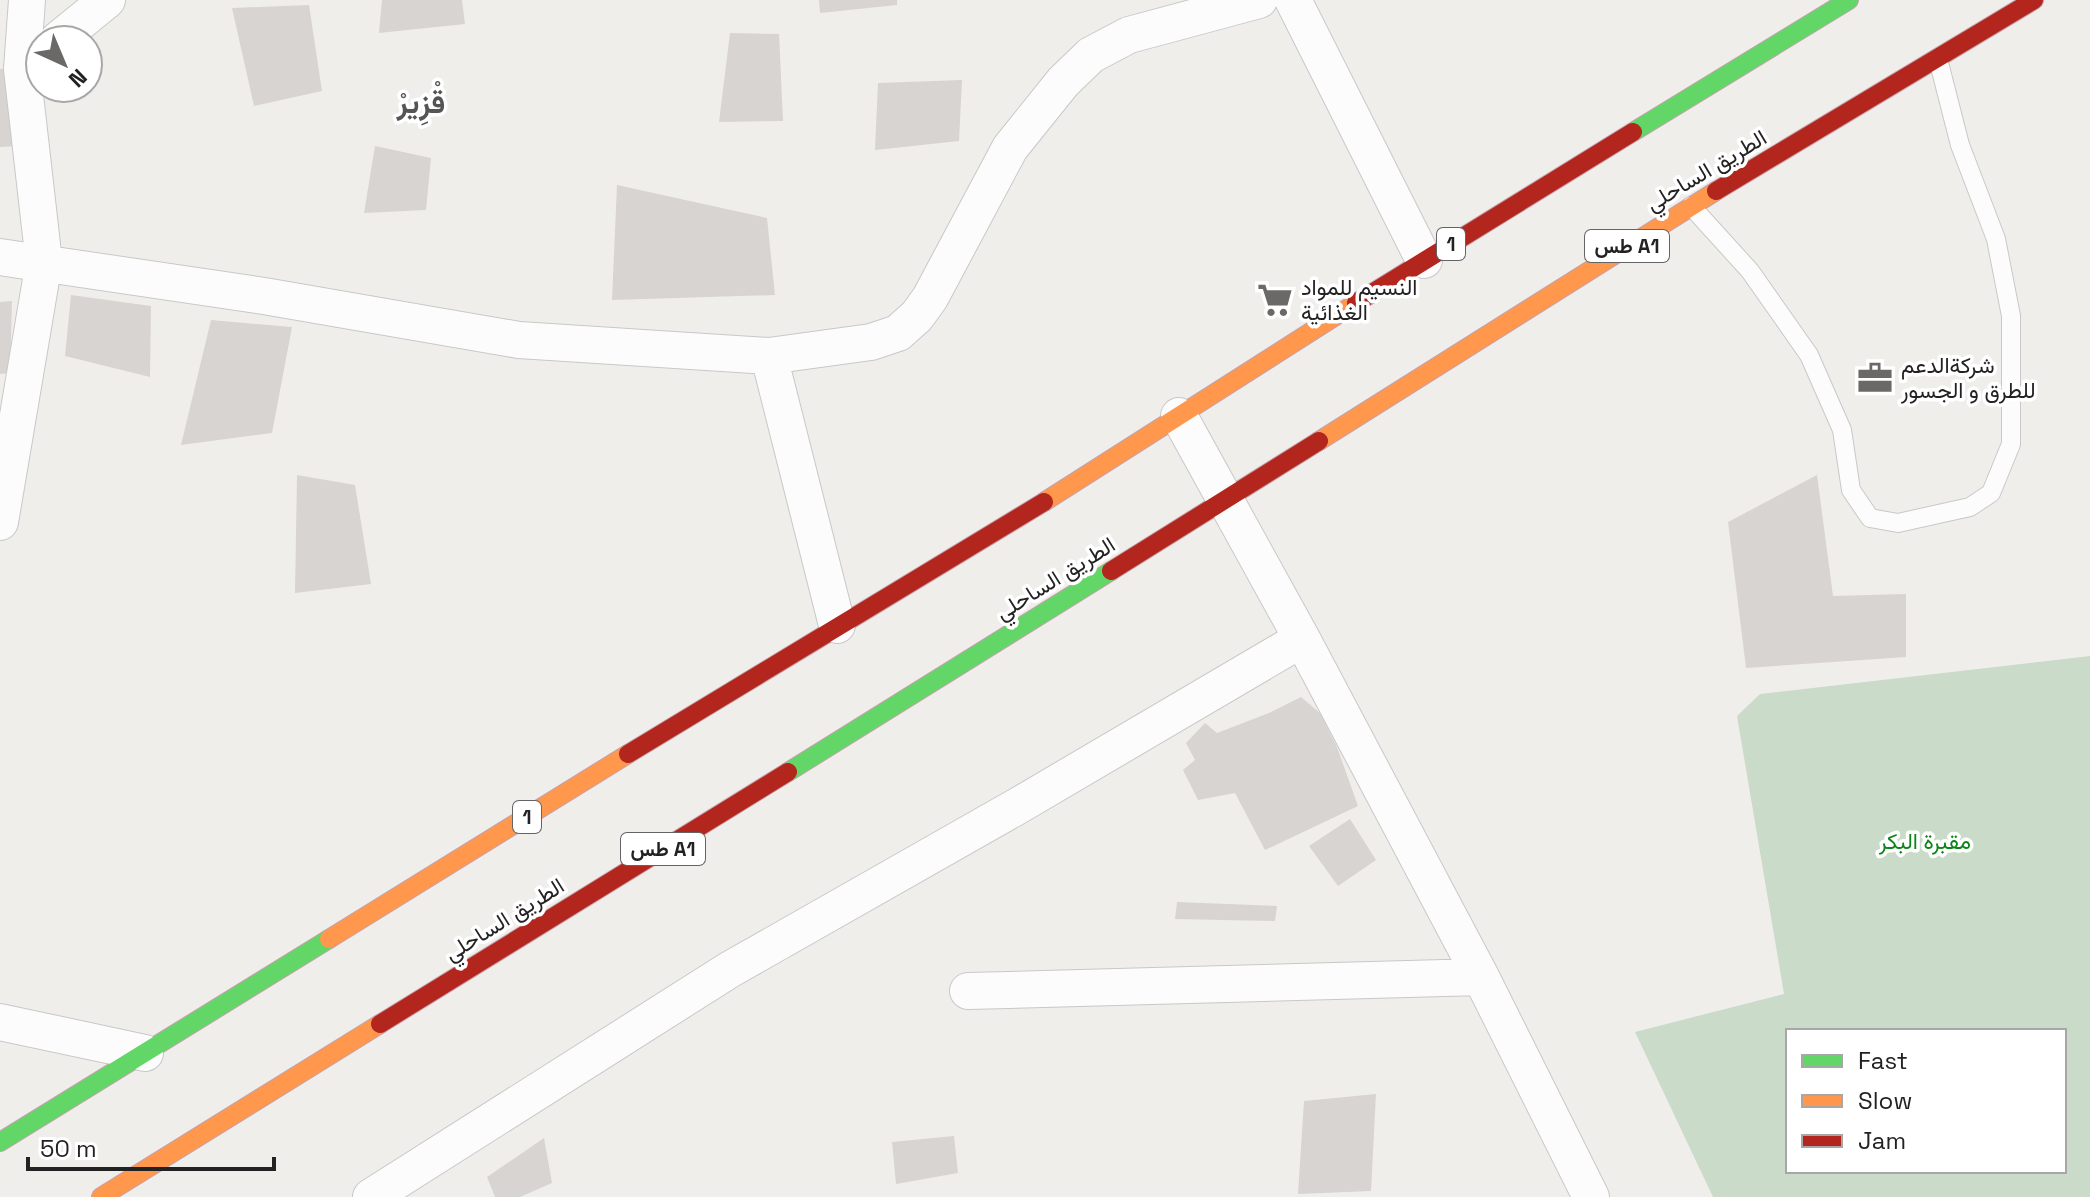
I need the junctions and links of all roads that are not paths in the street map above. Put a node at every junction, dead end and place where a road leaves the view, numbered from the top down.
1 (27, 0) edge
2 (107, 0) edge
3 (1259, 0) edge
4 (1293, 0) edge
5 (1849, 0) edge
6 (2034, 0) edge
7 (29, 24) edge
8 (78, 24) edge
9 (1938, 59) junction
10 (34, 104) edge
11 (1691, 206) junction
12 (0, 257) edge
13 (1424, 260) junction
14 (44, 262) junction
15 (769, 356) junction
16 (1179, 416) junction
17 (1225, 501) junction
18 (0, 522) edge
19 (837, 625) junction
20 (1302, 639) junction
21 (1481, 977) junction
22 (968, 991) dead end
23 (0, 1022) edge
24 (145, 1053) junction
25 (0, 1142) edge
26 (101, 1197) edge
27 (371, 1197) edge
28 (1591, 1197) edge

1 - 7 street
2 - 8 street
3 - 15 street
4 - 13 street
5 - 13 highway, 1
6 - 9 highway, الطريق الساحلي / طس A1
9 - 11 highway, الطريق الساحلي / طس A1
9 - 11 lane
10 - 14 street
11 - 17 highway, الطريق الساحلي / طس A1
12 - 14 street
13 - 16 highway, 1
14 - 15 street
14 - 18 street
15 - 19 street
16 - 17 street
16 - 19 highway, 1
17 - 20 street
17 - 26 highway, الطريق الساحلي / طس A1
19 - 24 highway, 1
20 - 21 street
20 - 27 street
21 - 22 street
21 - 28 street
23 - 24 street
24 - 25 highway, 1

